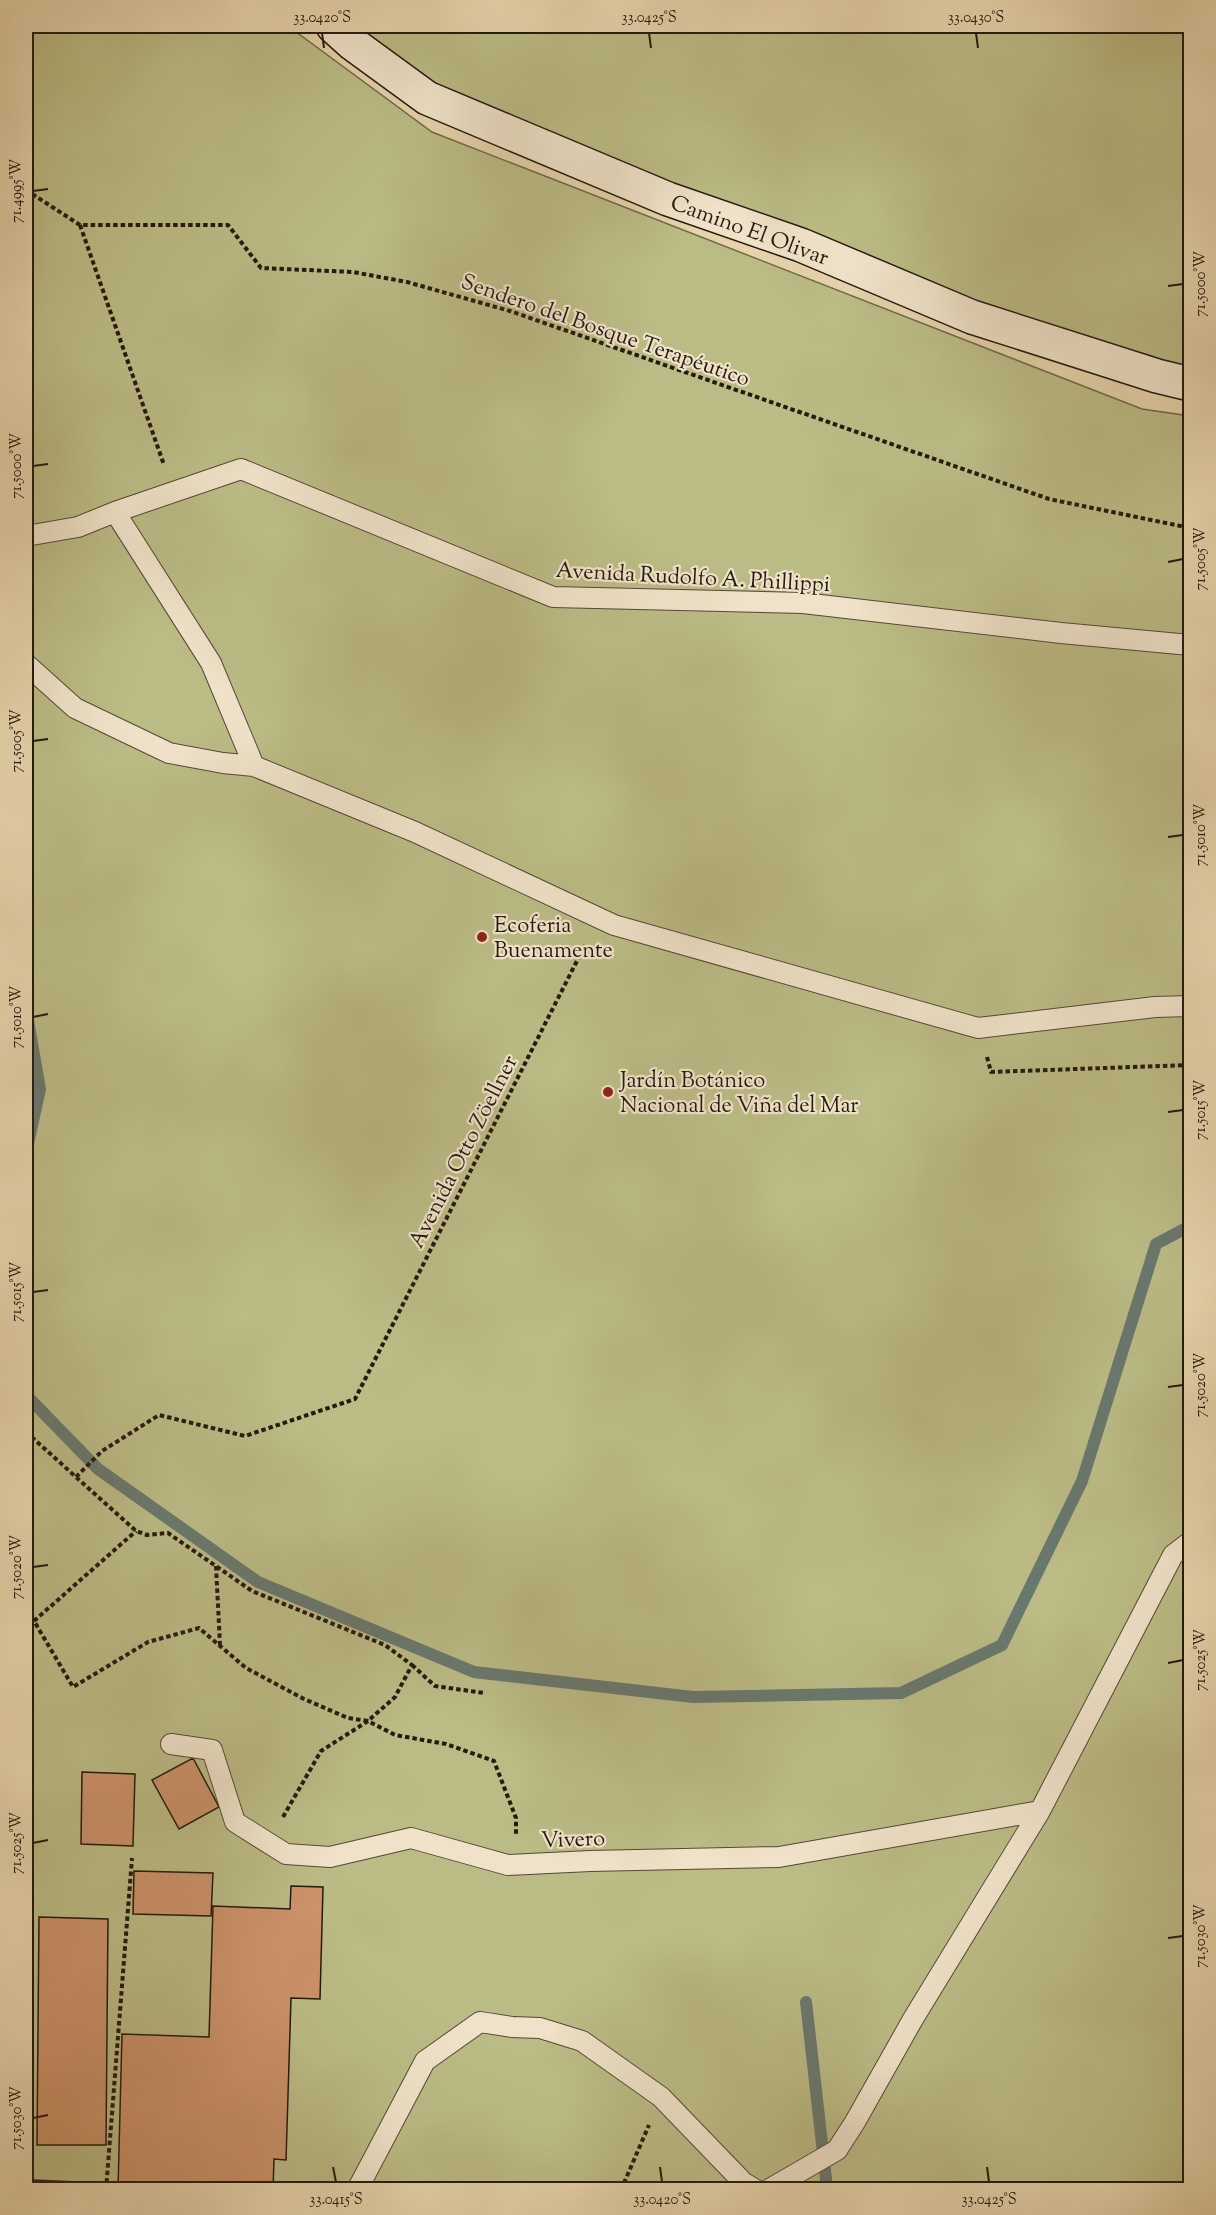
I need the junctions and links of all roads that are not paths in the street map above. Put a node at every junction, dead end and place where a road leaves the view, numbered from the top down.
1 (333, 26) edge
2 (1191, 384) edge
3 (115, 512) junction
4 (26, 536) edge
5 (1191, 645) edge
6 (26, 664) edge
7 (254, 766) junction
8 (1191, 1006) edge
9 (1191, 1542) edge
10 (171, 1744) dead end
11 (1040, 1811) junction
12 (357, 2190) edge
13 (756, 2190) edge
14 (768, 2190) edge

1 - 2 main road, Camino El Olivar
3 - 4 lane, Avenida Rudolfo A. Phillippi
3 - 5 lane, Avenida Rudolfo A. Phillippi
3 - 7 lane
6 - 7 lane
7 - 8 lane
9 - 11 lane
10 - 11 lane, Vivero
11 - 14 lane
12 - 13 lane

